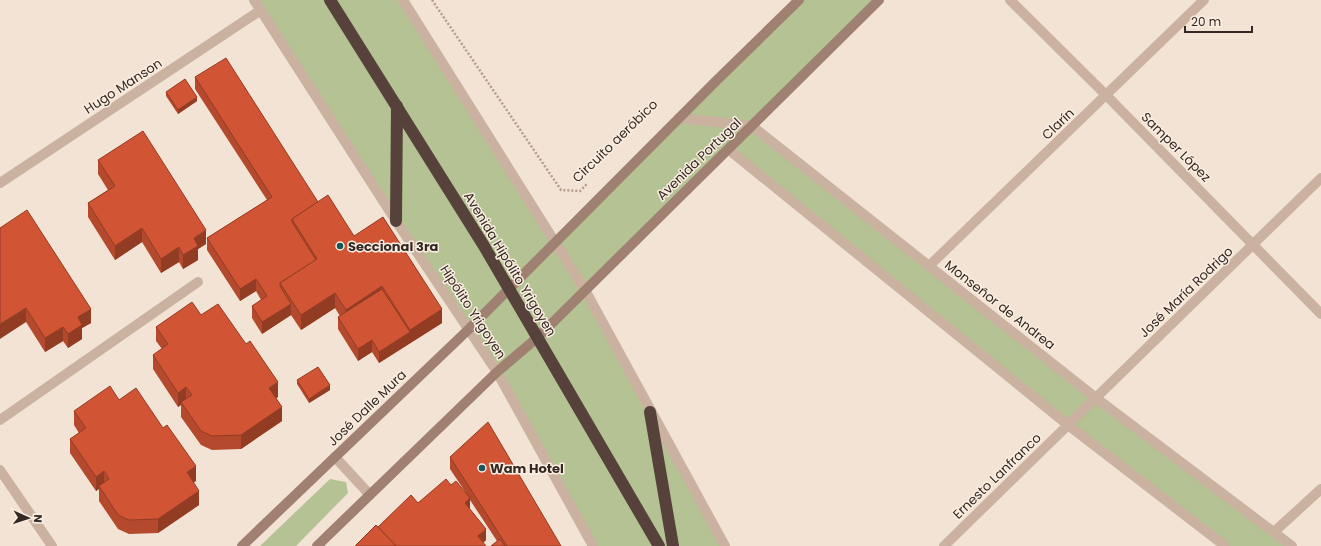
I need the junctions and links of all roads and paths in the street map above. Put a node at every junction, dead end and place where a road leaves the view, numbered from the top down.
1 (254, 0) edge
2 (330, 0) edge
3 (403, 0) edge
4 (432, 0) edge
5 (799, 0) edge
6 (879, 0) edge
7 (1010, 0) edge
8 (1204, 0) edge
9 (261, 10) junction
10 (1106, 95) junction
11 (397, 106) junction
12 (679, 118) junction
13 (752, 126) junction
14 (728, 149) junction
15 (1321, 178) edge
16 (591, 180) dead end
17 (0, 183) edge
18 (396, 221) junction
19 (555, 244) junction
20 (1253, 244) junction
21 (929, 266) junction
22 (198, 282) dead end
23 (510, 288) junction
24 (585, 290) junction
25 (1321, 314) edge
26 (470, 328) junction
27 (538, 338) junction
28 (497, 372) junction
29 (1096, 398) junction
30 (650, 412) junction
31 (0, 420) edge
32 (1068, 425) junction
33 (335, 457) junction
34 (0, 470) edge
35 (1321, 489) edge
36 (370, 495) junction
37 (1274, 532) junction
38 (52, 546) edge
39 (242, 546) edge
40 (317, 546) edge
41 (593, 546) edge
42 (659, 546) edge
43 (673, 546) edge
44 (725, 546) edge
45 (944, 546) edge
46 (1225, 546) edge
47 (1292, 546) edge

1 - 9 street, Hipólito Yrigoyen
2 - 11 highway, Avenida Hipólito Yrigoyen
3 - 19 street
4 - 16 path, Circuito aeróbico
5 - 12 main road
6 - 13 main road, Avenida Portugal
7 - 10 street, Samper López
8 - 10 street, Clarín
9 - 17 street, Hugo Manson
9 - 18 street, Hipólito Yrigoyen
10 - 20 street, Samper López
10 - 21 street, Clarín
11 - 18 highway
11 - 23 highway, Avenida Hipólito Yrigoyen
12 - 13 street
12 - 19 main road
13 - 14 main road, Avenida Portugal
13 - 21 street, Monseñor de Andrea
14 - 24 main road, Avenida Portugal
14 - 32 street
15 - 20 street, José María Rodrigo
18 - 26 street, Hipólito Yrigoyen
19 - 23 main road
19 - 24 street
20 - 25 street, Samper López
20 - 29 street, José María Rodrigo
21 - 29 street, Monseñor de Andrea
22 - 31 street
23 - 26 main road, José Dalle Mura
23 - 27 highway, Avenida Hipólito Yrigoyen
24 - 27 main road, Avenida Portugal
24 - 30 street
26 - 28 street, Hipólito Yrigoyen
26 - 33 main road, José Dalle Mura
27 - 28 main road
27 - 42 highway, Avenida Hipólito Yrigoyen
28 - 36 main road
28 - 41 street, Hipólito Yrigoyen
29 - 32 street, José María Rodrigo
29 - 37 street, Monseñor de Andrea
30 - 43 highway
30 - 44 street
32 - 45 street, Ernesto Lanfranco
32 - 46 street
33 - 36 street
33 - 39 main road, José Dalle Mura
34 - 38 street
35 - 37 street
36 - 40 main road
37 - 47 street, Monseñor de Andrea

